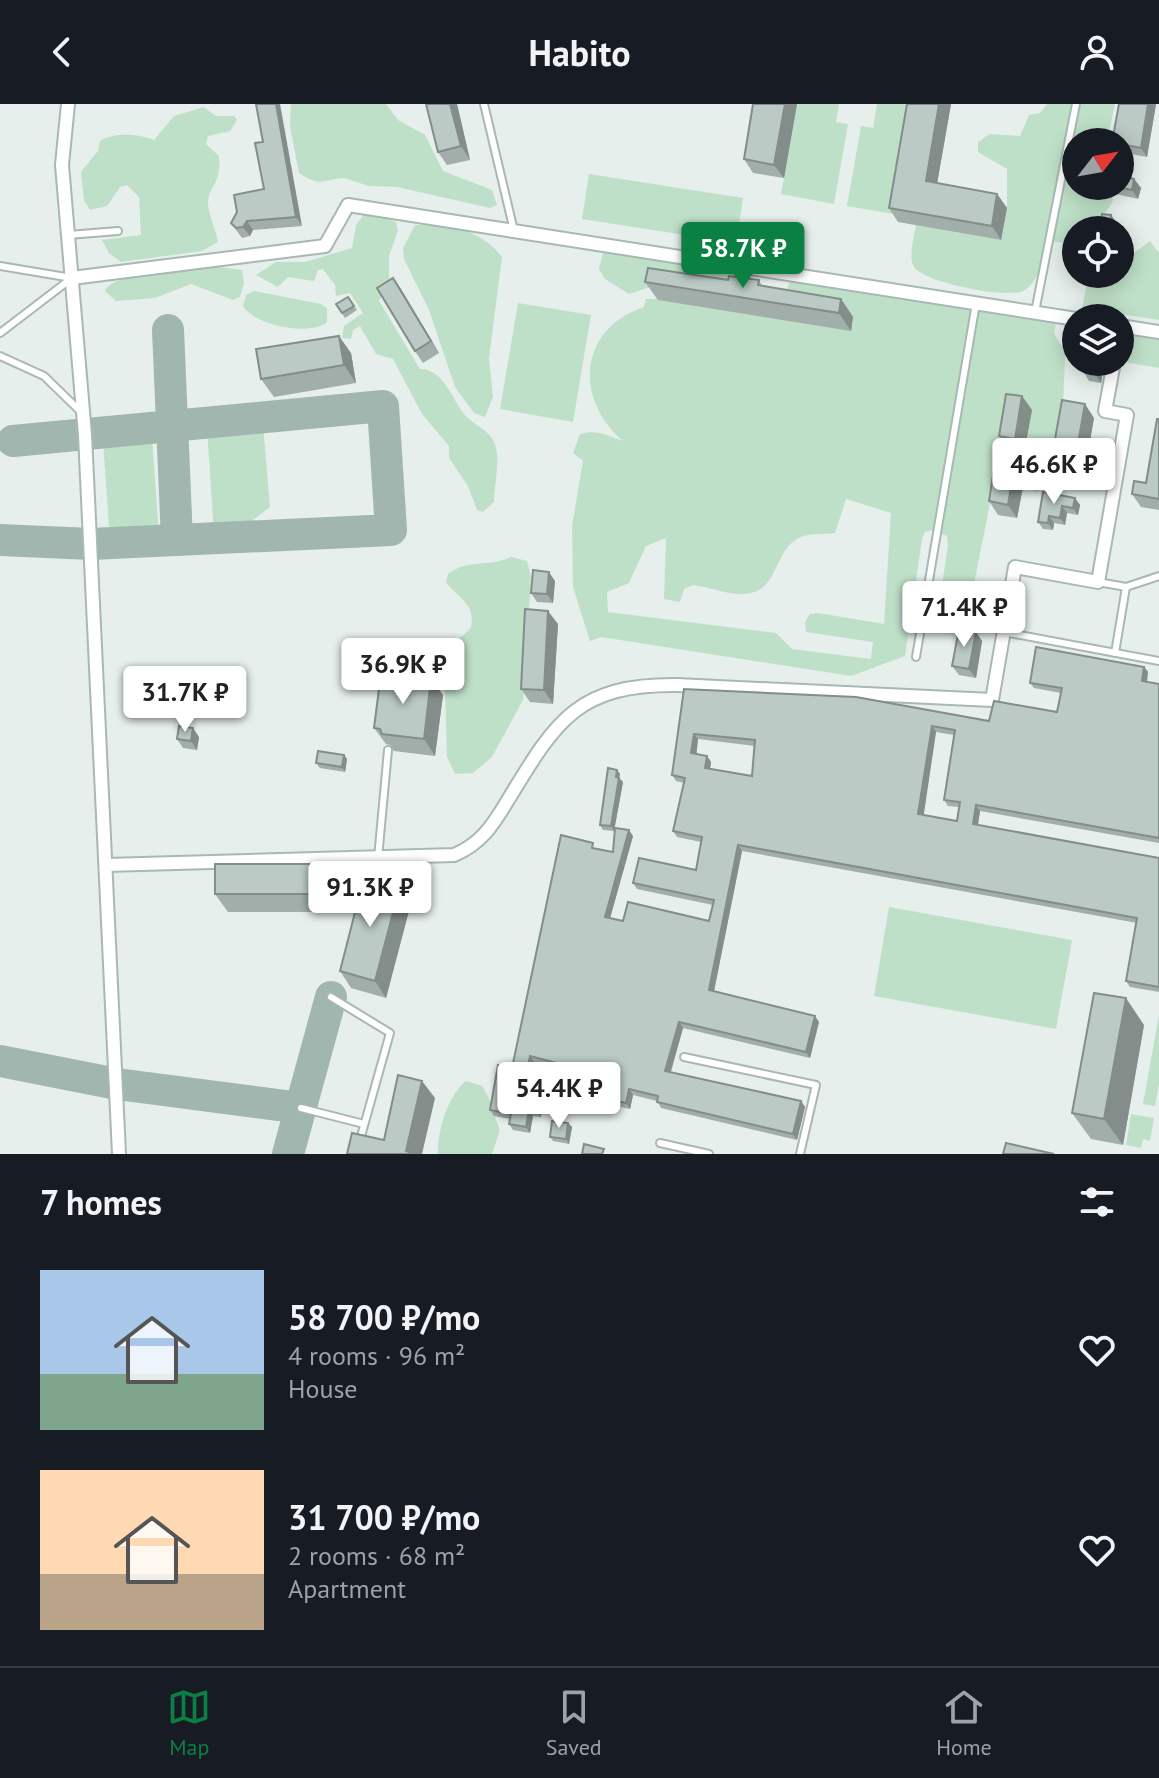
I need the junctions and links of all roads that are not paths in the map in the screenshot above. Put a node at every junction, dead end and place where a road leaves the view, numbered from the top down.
1 (484, 104) edge
2 (1076, 104) edge
3 (66, 108) edge
4 (118, 231) dead end
5 (514, 231) junction
6 (68, 235) junction
7 (0, 266) edge
8 (72, 278) junction
9 (976, 303) junction
10 (1035, 312) junction
11 (1062, 317) edge
12 (1134, 328) edge
13 (1159, 332) edge
14 (0, 333) edge
15 (0, 356) edge
16 (1111, 376) edge
17 (84, 415) junction
18 (1159, 576) edge
19 (1098, 582) junction
20 (1126, 587) junction
21 (1004, 632) junction
22 (1115, 653) junction
23 (916, 657) dead end
24 (1159, 661) edge
25 (388, 750) dead end
26 (378, 859) junction
27 (106, 865) junction
28 (331, 997) dead end
29 (684, 1057) dead end
30 (301, 1108) dead end
31 (364, 1124) junction
32 (660, 1143) dead end
33 (119, 1154) edge
34 (356, 1154) edge
35 (709, 1154) edge
36 (800, 1154) edge

1 - 5 lane
2 - 10 lane
3 - 6 street
4 - 6 lane
5 - 8 street
5 - 9 street
6 - 8 street
7 - 8 lane
8 - 14 lane
8 - 17 street
9 - 10 street
9 - 23 lane
10 - 11 street
12 - 13 street
15 - 17 lane
16 - 19 street
17 - 27 street
18 - 20 lane
19 - 20 lane
19 - 21 street
20 - 22 lane
21 - 22 lane
21 - 26 street
22 - 24 lane
25 - 26 lane
26 - 27 street
27 - 33 street
28 - 31 lane
29 - 36 lane
30 - 31 lane
31 - 34 lane
32 - 35 lane

